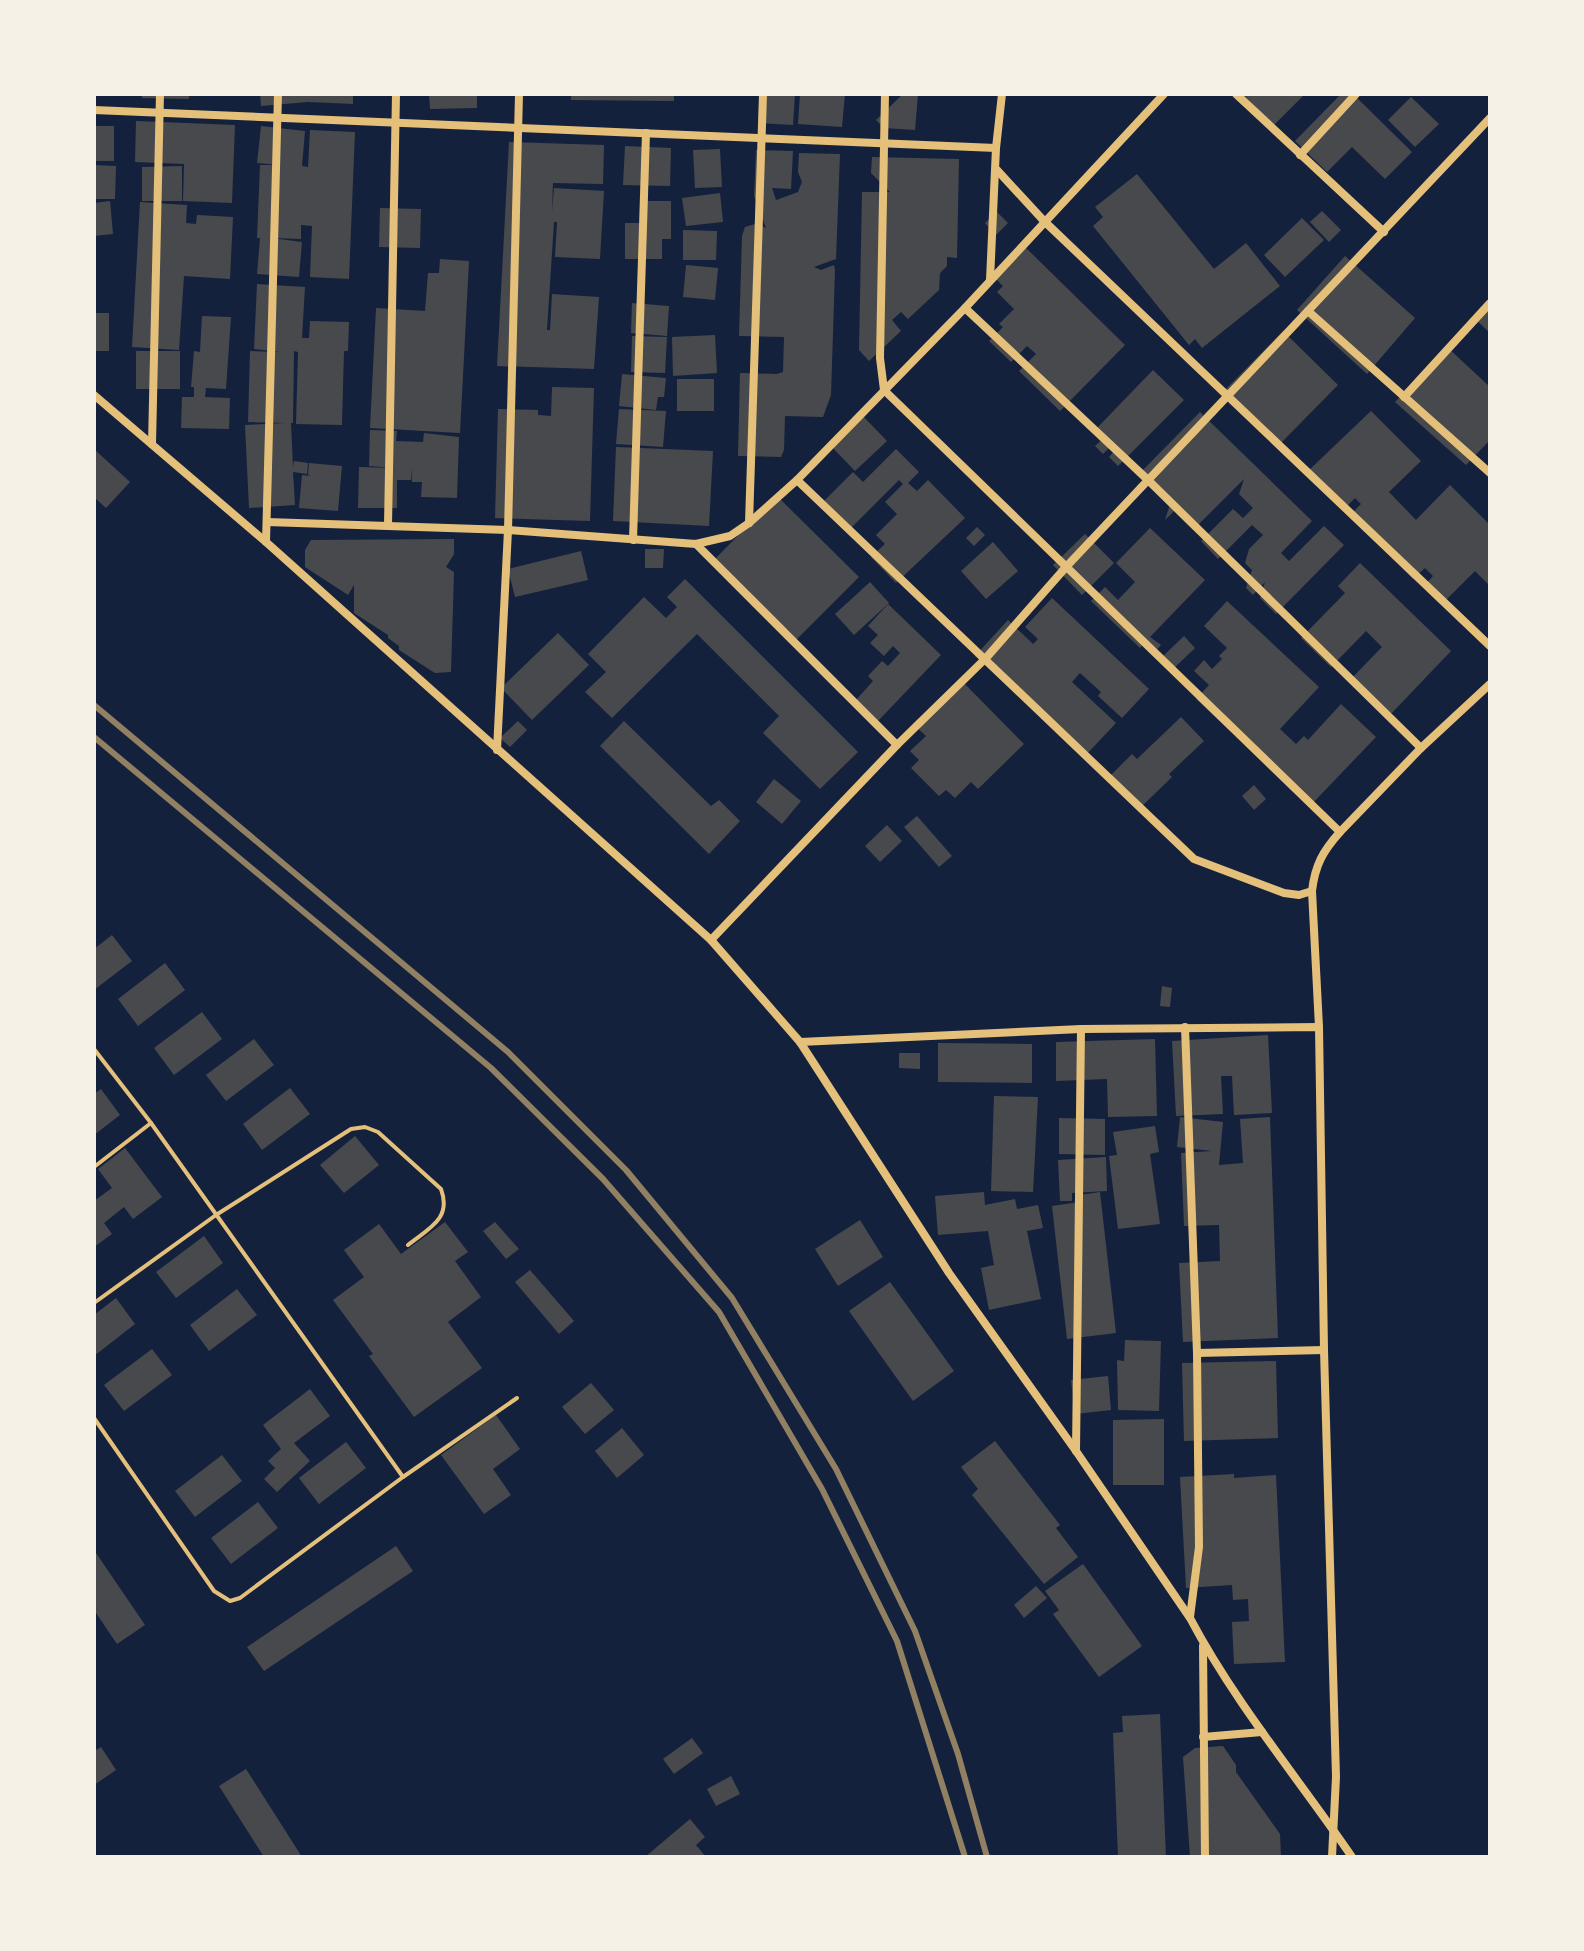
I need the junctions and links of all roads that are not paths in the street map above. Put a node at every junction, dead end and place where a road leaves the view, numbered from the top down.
1 (160, 94) edge
2 (278, 94) edge
3 (396, 94) edge
4 (519, 94) edge
5 (763, 94) edge
6 (885, 94) edge
7 (1002, 94) edge
8 (1164, 94) edge
9 (1236, 94) edge
10 (1356, 94) edge
11 (94, 110) edge
12 (159, 113) junction
13 (277, 118) junction
14 (1490, 118) edge
15 (395, 123) junction
16 (518, 128) junction
17 (646, 133) junction
18 (762, 138) junction
19 (883, 143) junction
20 (996, 148) junction
21 (1300, 155) junction
22 (997, 170) junction
23 (1044, 221) junction
24 (1384, 232) junction
25 (990, 280) junction
26 (1490, 303) edge
27 (965, 308) junction
28 (1308, 311) junction
29 (884, 390) junction
30 (94, 395) edge
31 (1226, 395) junction
32 (1404, 397) junction
33 (152, 444) junction
34 (1490, 473) edge
35 (797, 480) junction
36 (1148, 480) junction
37 (267, 522) junction
38 (749, 523) junction
39 (388, 525) junction
40 (508, 530) junction
41 (633, 540) junction
42 (266, 542) junction
43 (696, 544) junction
44 (1066, 567) junction
45 (1490, 646) edge
46 (986, 658) junction
47 (1490, 684) edge
48 (897, 745) junction
49 (1421, 748) junction
50 (497, 750) junction
51 (1340, 832) junction
52 (1312, 891) junction
53 (711, 940) junction
54 (1185, 1027) junction
55 (1319, 1027) junction
56 (1081, 1029) junction
57 (800, 1042) junction
58 (94, 1049) edge
59 (151, 1123) junction
60 (94, 1167) edge
61 (216, 1215) junction
62 (408, 1245) dead end
63 (94, 1303) edge
64 (1324, 1350) junction
65 (1197, 1353) junction
66 (517, 1398) dead end
67 (94, 1418) edge
68 (1076, 1451) junction
69 (403, 1477) junction
70 (1190, 1618) junction
71 (1204, 1644) junction
72 (1262, 1732) junction
73 (1203, 1737) junction
74 (1334, 1830) junction
75 (1205, 1857) edge
76 (1332, 1857) edge
77 (1352, 1857) edge

1 - 12 street
2 - 13 street
3 - 15 street
4 - 16 street
5 - 18 street
6 - 19 street
7 - 20 street
8 - 23 street
9 - 21 street
10 - 21 street
11 - 12 street
12 - 13 street
12 - 33 street
13 - 15 street
13 - 37 street
14 - 24 street
15 - 16 street
15 - 39 street
16 - 17 street
16 - 40 street
17 - 18 street
17 - 41 street
18 - 19 street
18 - 38 street
19 - 20 street
19 - 29 street
20 - 22 street
21 - 24 street
22 - 23 street
22 - 25 street
23 - 25 street
23 - 31 street
24 - 28 street
25 - 27 street
26 - 32 street
27 - 29 street
27 - 36 street
28 - 31 street
28 - 32 street
29 - 35 street
29 - 44 street
30 - 33 street
31 - 36 street
31 - 45 street
32 - 34 street
33 - 42 street
35 - 38 street
35 - 46 street
36 - 44 street
36 - 49 street
37 - 39 street
37 - 42 street
38 - 43 street
39 - 40 street
40 - 41 street
40 - 50 street
41 - 43 street
42 - 50 street
43 - 48 street
44 - 46 street
44 - 51 street
46 - 48 street
46 - 52 street
47 - 49 street
48 - 53 street
49 - 51 street
50 - 53 street
51 - 52 street
52 - 55 street
53 - 57 street
54 - 55 street
54 - 56 street
54 - 65 street
55 - 64 street
56 - 57 street
56 - 68 street
57 - 68 street
58 - 59 lane
59 - 60 lane
59 - 61 lane
61 - 62 lane
61 - 63 lane
61 - 69 lane
64 - 65 street
64 - 74 street
65 - 70 street
66 - 69 lane
67 - 69 lane
68 - 70 street
70 - 71 street
71 - 72 street
71 - 73 street
72 - 73 street
72 - 74 street
73 - 75 street
74 - 76 street
74 - 77 street

